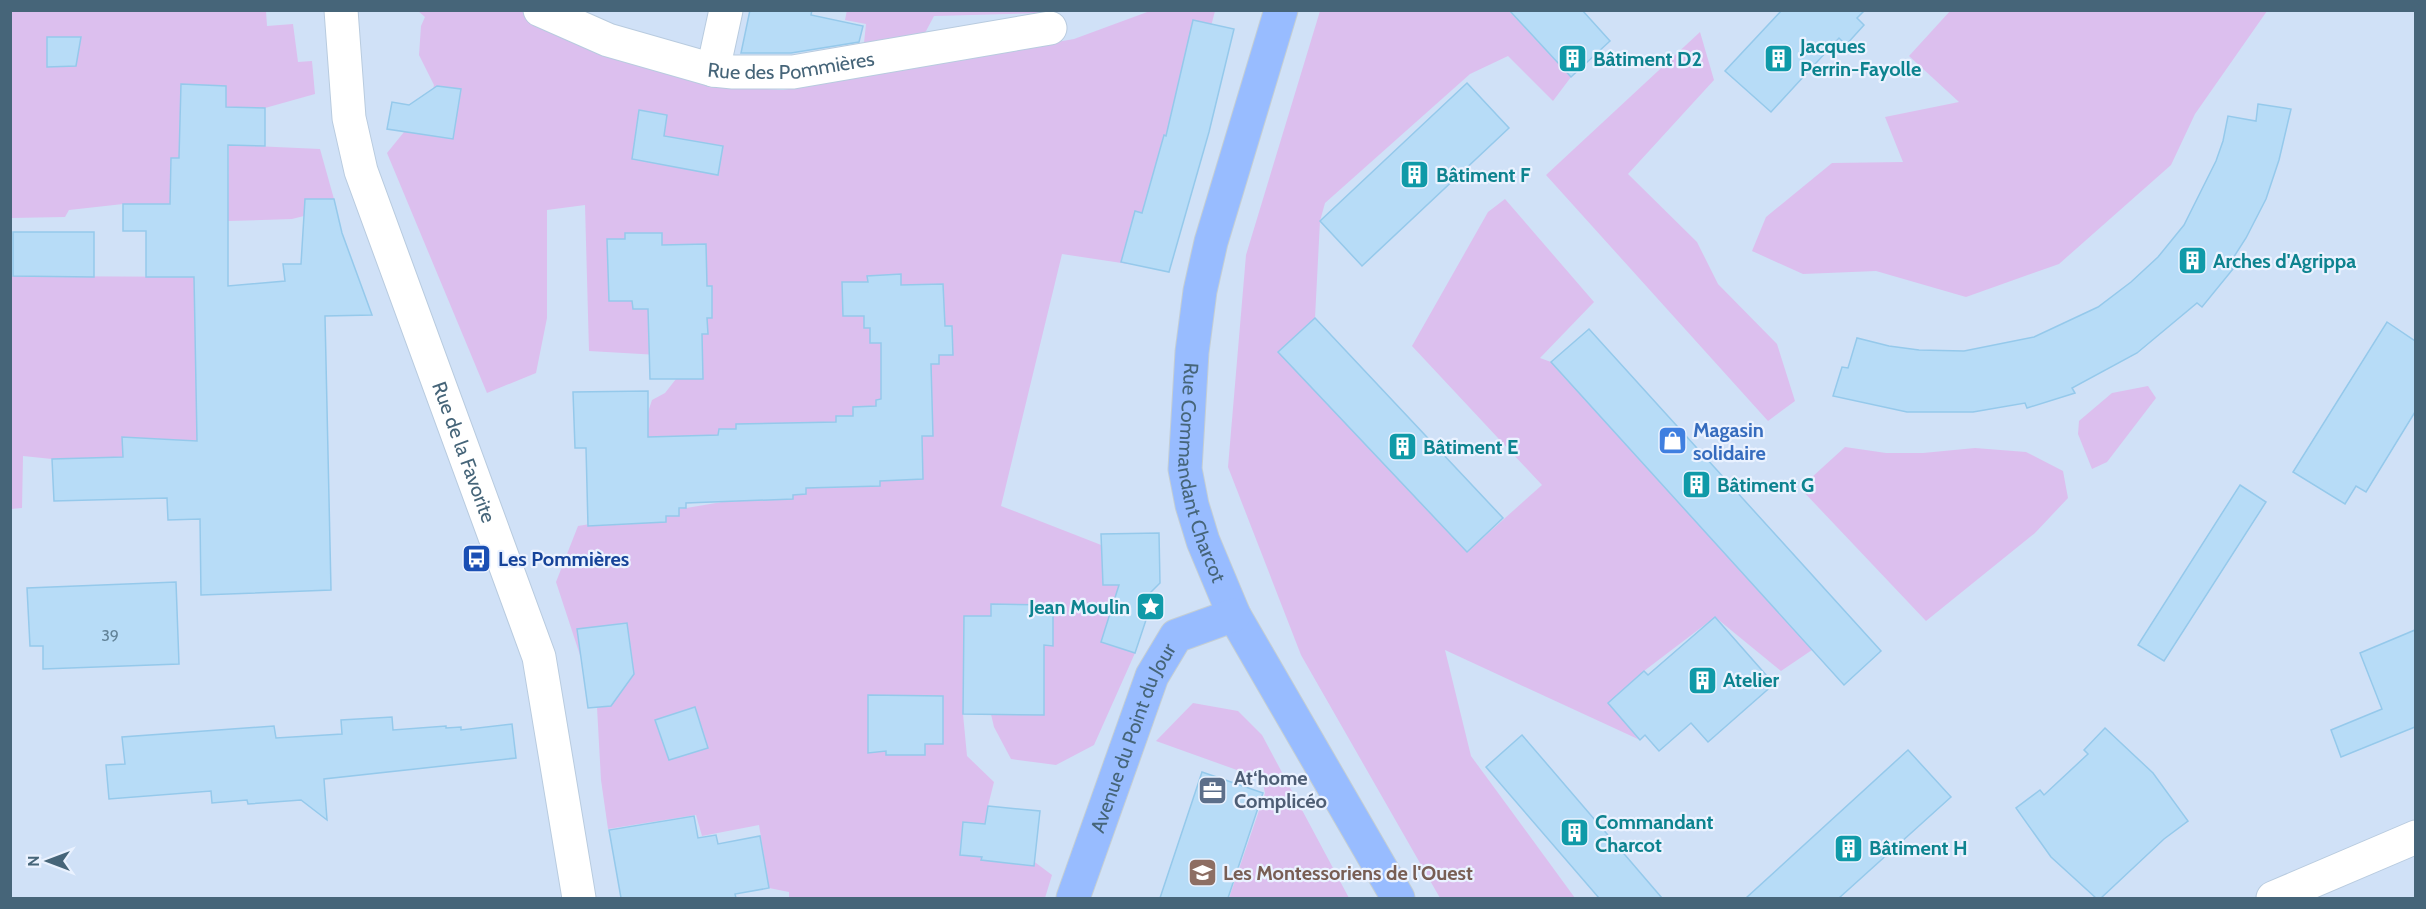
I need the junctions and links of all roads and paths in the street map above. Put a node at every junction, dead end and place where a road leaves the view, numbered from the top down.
1 (340, 10) edge
2 (540, 10) edge
3 (726, 10) edge
4 (1281, 10) edge
5 (1050, 28) dead end
6 (713, 70) junction
7 (1234, 615) junction
8 (2415, 837) edge
9 (579, 898) edge
10 (1073, 898) edge
11 (1398, 898) edge
12 (2272, 898) edge

1 - 9 street, Rue de la Favorite
2 - 6 street, Rue des Pommières
3 - 6 street
4 - 7 main road, Rue Commandant Charcot
5 - 6 street, Rue des Pommières
7 - 10 main road, Avenue du Point du Jour
7 - 11 main road, Rue Commandant Charcot
8 - 12 street

